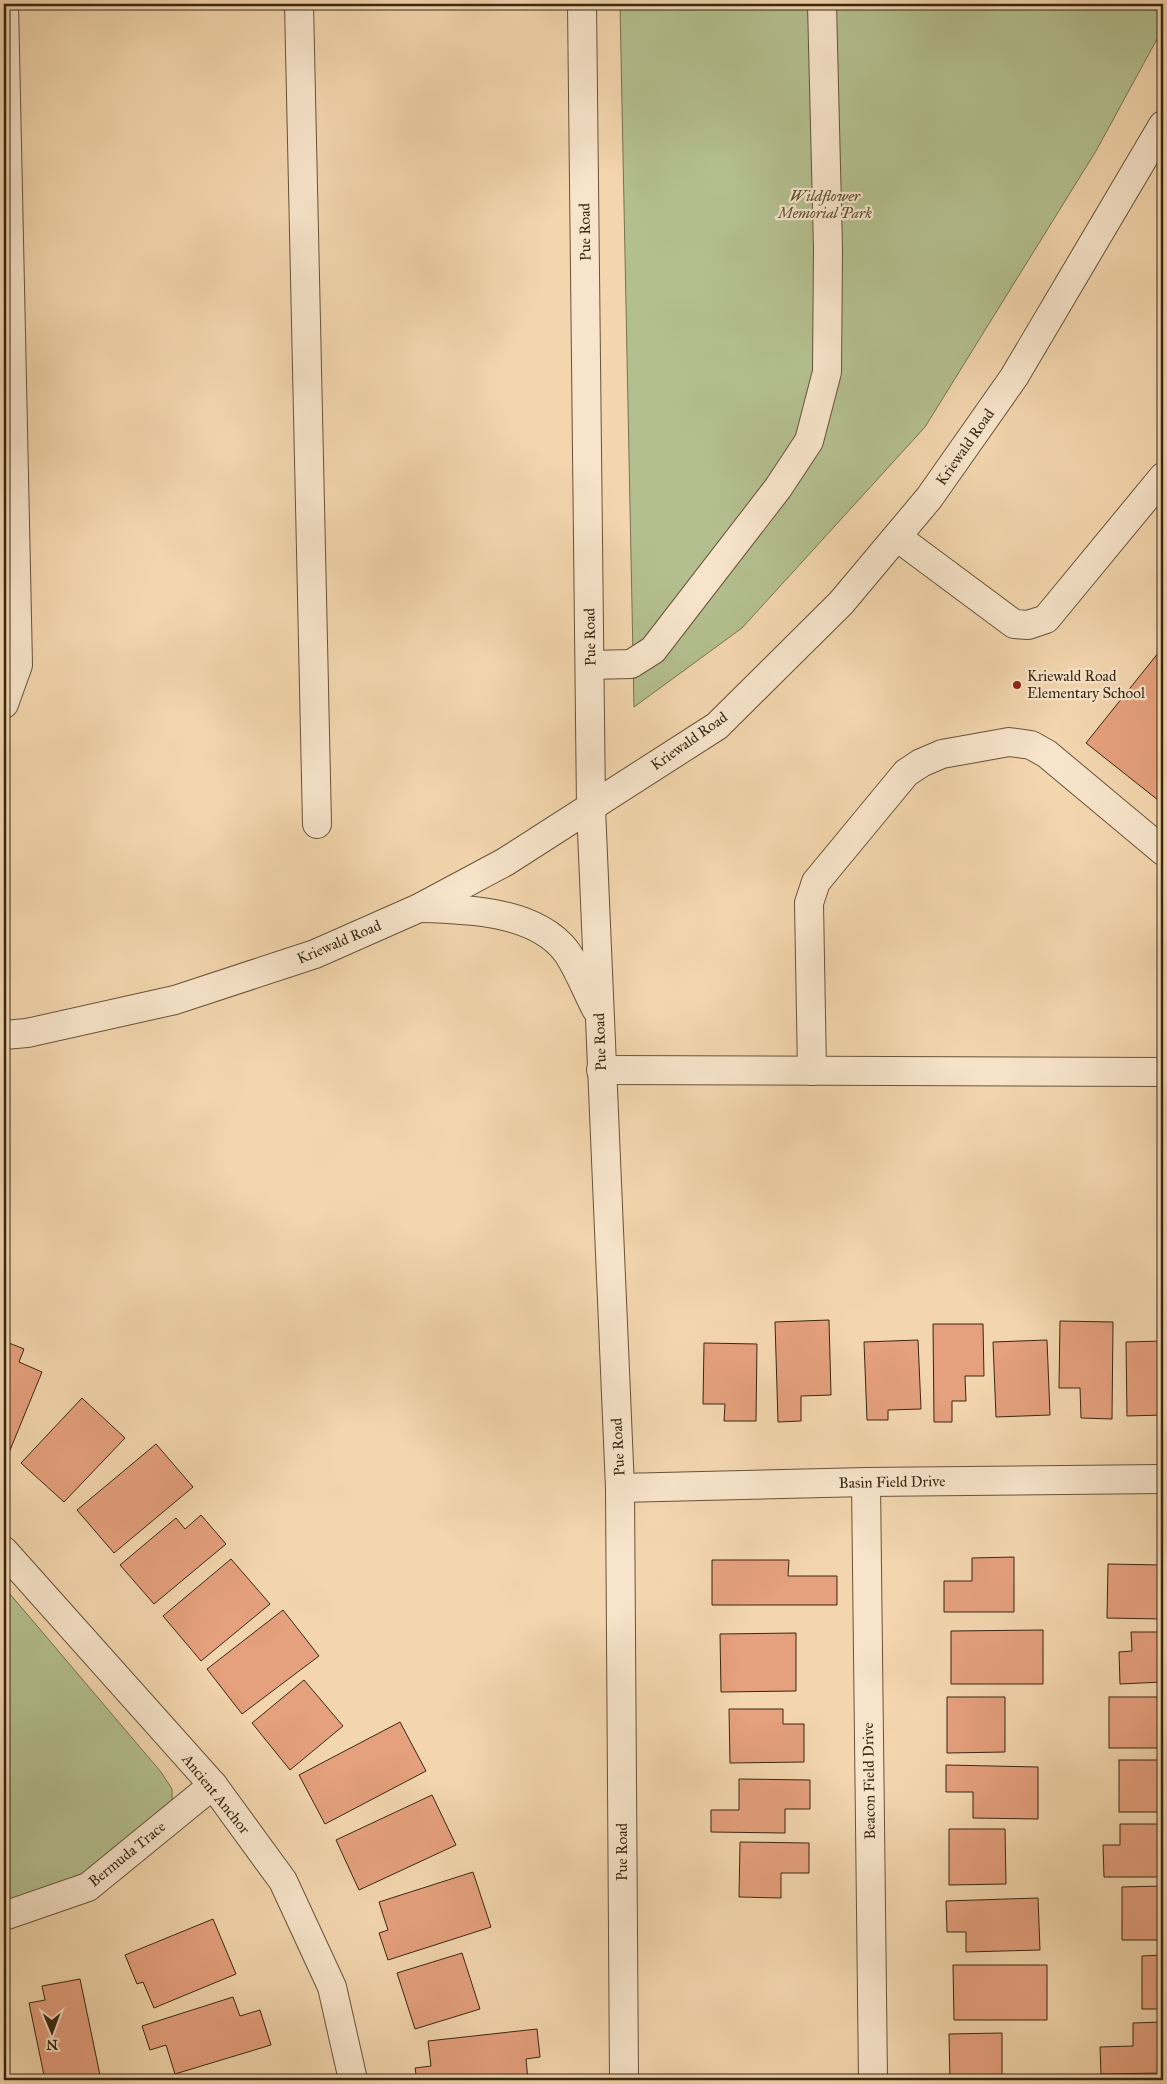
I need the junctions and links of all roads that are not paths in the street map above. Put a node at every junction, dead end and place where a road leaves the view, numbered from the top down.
1 (4, 4) edge
2 (299, 4) edge
3 (582, 4) edge
4 (822, 4) edge
5 (1162, 128) edge
6 (7, 277) edge
7 (1163, 477) edge
8 (897, 537) junction
9 (590, 665) junction
10 (4, 704) edge
11 (591, 808) junction
12 (317, 824) dead end
13 (1163, 851) edge
14 (419, 908) junction
15 (599, 1015) junction
16 (4, 1035) edge
17 (601, 1070) junction
18 (812, 1071) junction
19 (1163, 1072) edge
20 (1163, 1479) edge
21 (866, 1482) junction
22 (620, 1488) junction
23 (4, 1551) edge
24 (213, 1785) junction
25 (4, 1916) edge
26 (353, 2080) edge
27 (624, 2080) edge
28 (873, 2080) edge

1 - 6 street
2 - 12 street
3 - 9 street, Pue Road
4 - 9 street
5 - 8 street, Kriewald Road
6 - 10 street
7 - 8 street
8 - 11 street, Kriewald Road
9 - 11 street, Pue Road
11 - 14 street, Kriewald Road
11 - 15 street, Pue Road
13 - 18 street
14 - 15 street
14 - 16 street, Kriewald Road
15 - 17 street, Pue Road
17 - 18 street
17 - 22 street, Pue Road
18 - 19 street
20 - 21 street, Basin Field Drive
21 - 22 street, Basin Field Drive
21 - 28 street, Beacon Field Drive
22 - 27 street, Pue Road
23 - 24 street, Ancient Anchor
24 - 25 street, Bermuda Trace
24 - 26 street, Ancient Anchor

